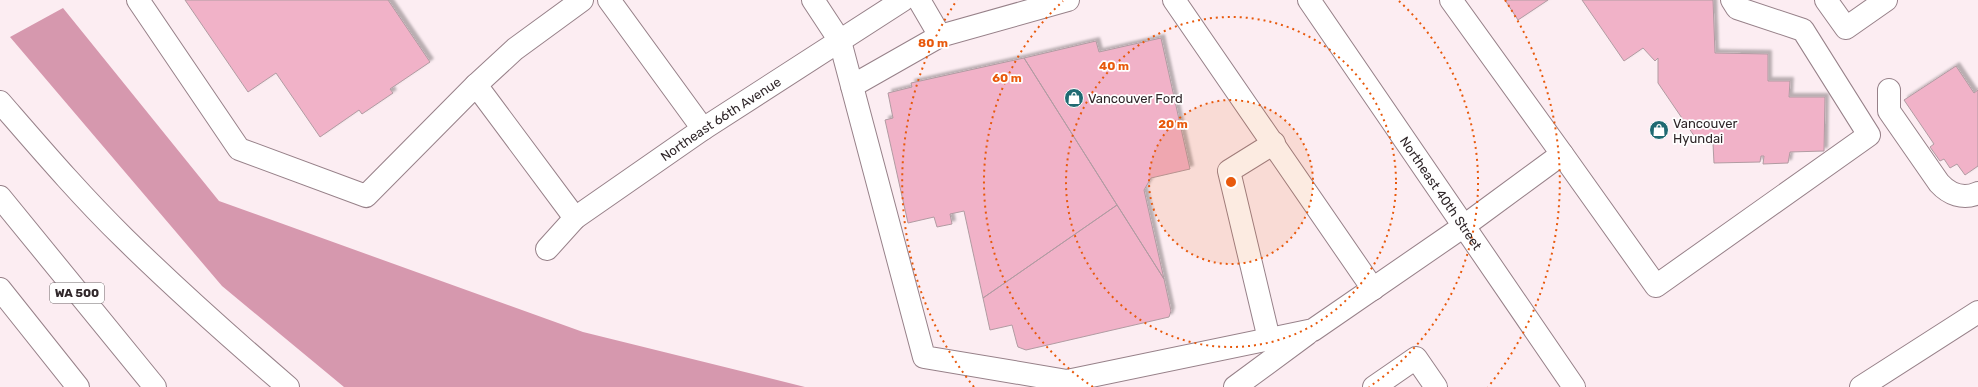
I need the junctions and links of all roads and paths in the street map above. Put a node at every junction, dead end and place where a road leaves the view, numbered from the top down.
1 (138, 0) edge
2 (582, 0) edge
3 (609, 0) edge
4 (813, 0) edge
5 (903, 0) edge
6 (919, 0) edge
7 (1068, 0) edge
8 (1174, 0) edge
9 (1309, 0) edge
10 (1451, 0) edge
11 (1732, 0) edge
12 (1826, 0) edge
13 (1886, 0) edge
14 (940, 36) junction
15 (840, 41) junction
16 (476, 85) junction
17 (852, 86) junction
18 (1889, 90) dead end
19 (0, 102) edge
20 (703, 129) junction
21 (1274, 143) junction
22 (1562, 154) junction
23 (1978, 193) edge
24 (0, 197) edge
25 (575, 218) junction
26 (1464, 226) junction
27 (547, 249) dead end
28 (0, 289) edge
29 (1373, 289) junction
30 (1978, 312) edge
31 (1313, 330) junction
32 (1269, 339) junction
33 (1075, 384) edge
34 (78, 387) edge
35 (155, 387) edge
36 (288, 387) edge
37 (1235, 387) edge
38 (1374, 387) edge
39 (1436, 387) edge
40 (1574, 387) edge
41 (1861, 387) edge

1 - 16 main road
2 - 16 main road
3 - 20 main road
4 - 15 main road
5 - 15 main road, Northeast 66th Avenue
6 - 14 main road
7 - 14 main road
8 - 21 main road
9 - 26 main road, Northeast 40th Street
10 - 22 main road
11 - 22 main road
12 - 13 main road
14 - 17 main road
15 - 17 main road
15 - 20 main road, Northeast 66th Avenue
16 - 25 main road
17 - 33 main road
18 - 23 main road
19 - 36 main road
20 - 25 main road, Northeast 66th Avenue
21 - 29 main road
21 - 32 main road
22 - 26 main road
24 - 35 main road, WA 500
25 - 27 main road, Northeast 66th Avenue
26 - 29 main road
26 - 40 main road, Northeast 40th Street
28 - 34 main road
29 - 31 main road
30 - 41 main road
31 - 32 main road
31 - 37 main road
32 - 33 main road
38 - 39 main road

